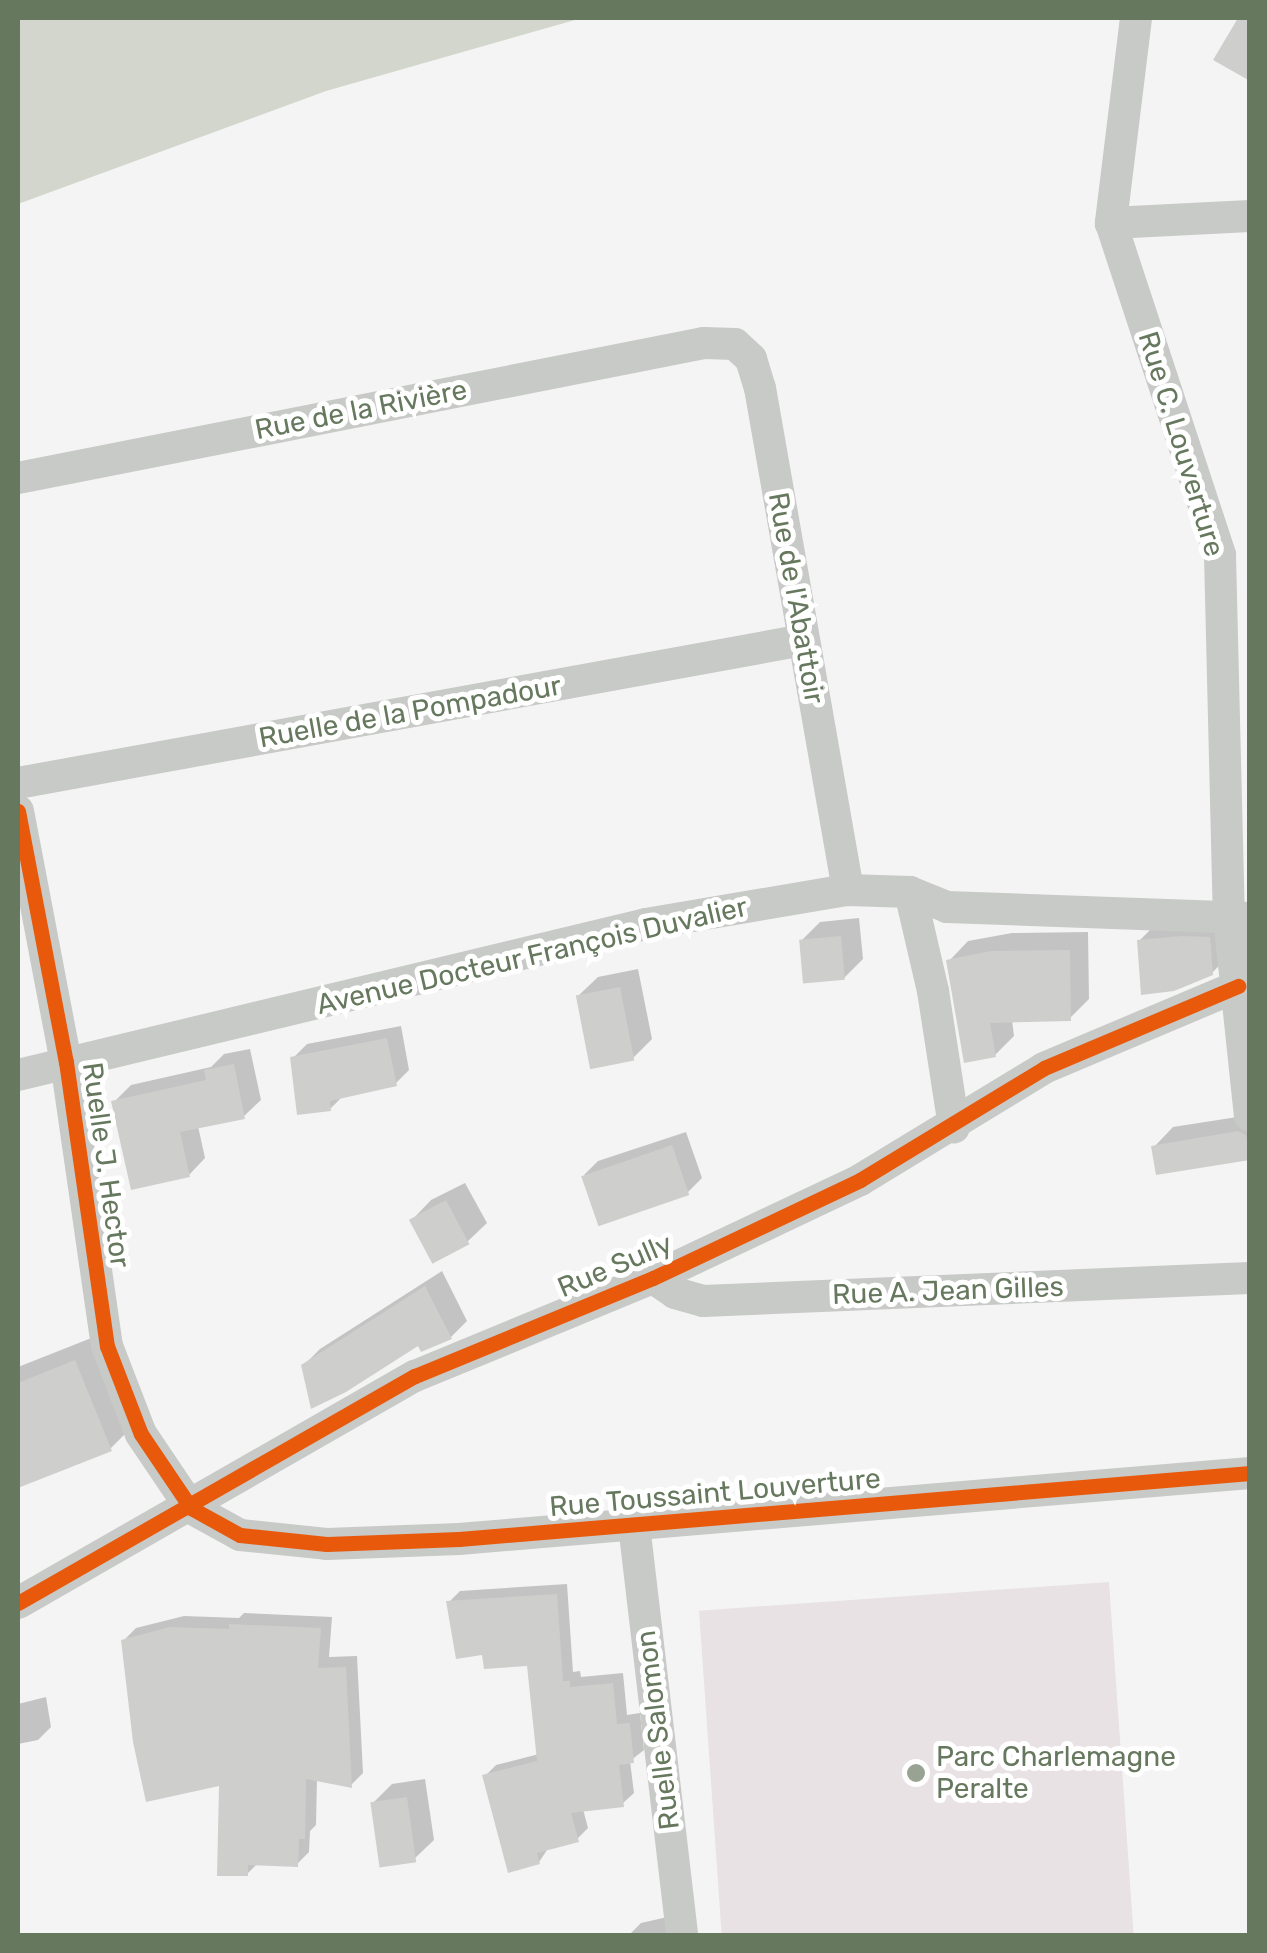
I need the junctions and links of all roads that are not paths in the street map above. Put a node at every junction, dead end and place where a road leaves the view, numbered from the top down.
1 (1136, 18) edge
2 (1250, 216) edge
3 (1111, 223) junction
4 (704, 343) joint
5 (18, 478) edge
6 (1234, 555) edge
7 (803, 640) junction
8 (18, 783) edge
9 (18, 811) edge
10 (848, 890) junction
11 (910, 892) junction
12 (1239, 918) edge
13 (1238, 986) junction
14 (66, 1062) junction
15 (18, 1076) edge
16 (1250, 1116) edge
17 (954, 1126) junction
18 (652, 1278) junction
19 (1250, 1278) edge
20 (1250, 1472) edge
21 (191, 1508) junction
22 (634, 1525) junction
23 (18, 1602) edge
24 (682, 1936) edge

1 - 3 street, Rue C. Louverture
2 - 3 street
3 - 6 street, Rue C. Louverture
4 - 5 street, Rue de la Rivière
4 - 7 street, Rue de l'Abattoir
6 - 12 street, Rue C. Louverture
7 - 8 street, Ruelle de la Pompadour
7 - 10 street, Rue de l'Abattoir
9 - 14 street, Ruelle J. Hector
10 - 11 street, Avenue Docteur François Duvalier
10 - 14 street, Avenue Docteur François Duvalier
11 - 12 street, Avenue Docteur François Duvalier
11 - 17 street
12 - 13 street, Rue C. Louverture
13 - 16 street, Rue C. Louverture
13 - 17 street, Rue Sully
14 - 15 street, Avenue Docteur François Duvalier
14 - 21 street, Ruelle J. Hector
17 - 18 street, Rue Sully
18 - 19 street, Rue A. Jean Gilles
18 - 21 street, Rue Sully
20 - 22 street, Rue Toussaint Louverture
21 - 22 street, Rue Toussaint Louverture
21 - 23 street, Rue Sully
22 - 24 street, Ruelle Salomon

